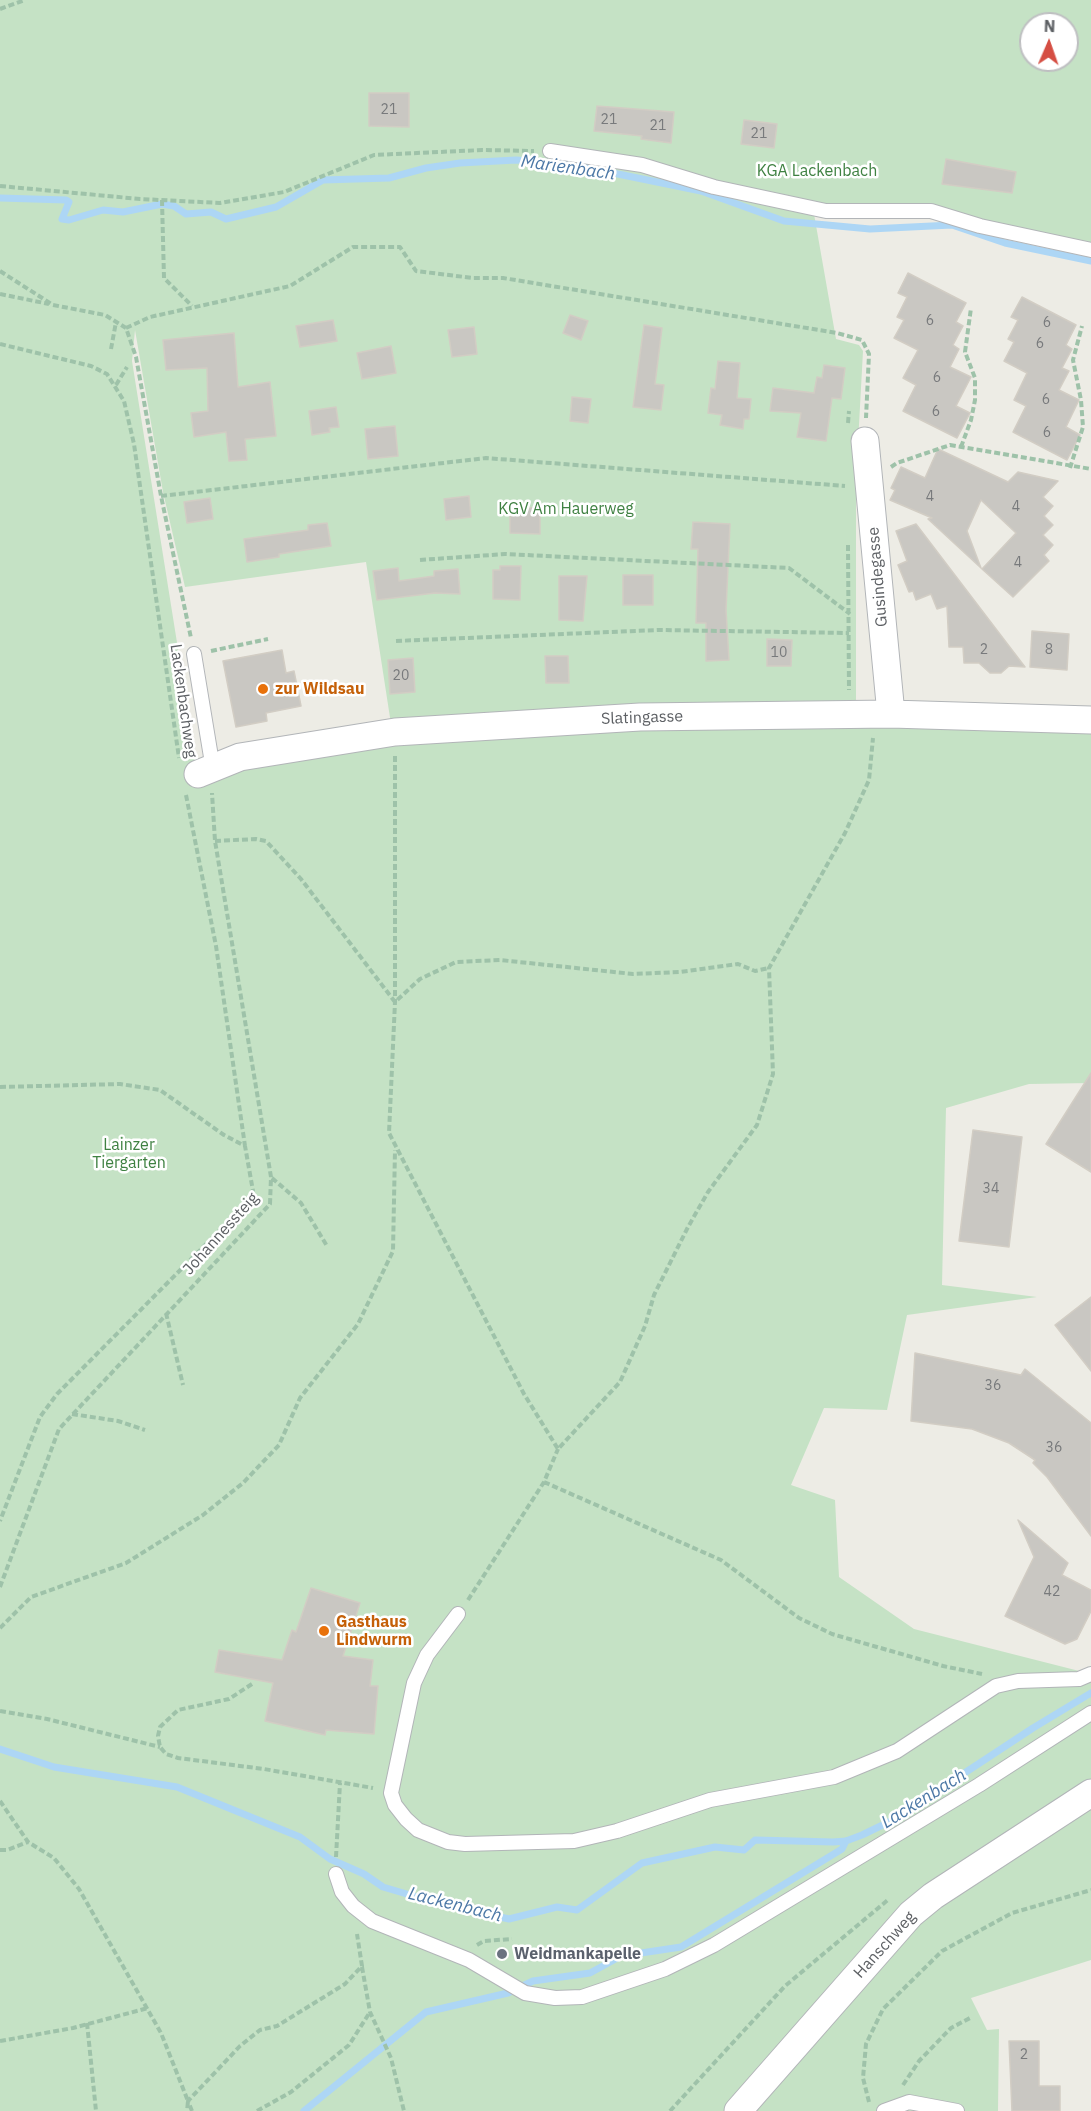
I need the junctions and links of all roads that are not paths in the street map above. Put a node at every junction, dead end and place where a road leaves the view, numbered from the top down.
1 (550, 151) road end
2 (1091, 250) edge
3 (856, 436) road end
4 (194, 654) road end
5 (872, 715) junction
6 (1091, 720) edge
7 (194, 774) joint
8 (458, 1614) road end
9 (1091, 1674) edge
10 (1091, 1713) edge
11 (1091, 1793) edge
12 (336, 1874) dead end
13 (885, 2109) edge
14 (738, 2111) edge
15 (957, 2111) edge

1 - 2 lane
3 - 5 street, Gusindegasse
4 - 7 lane
5 - 6 street, Slatingasse
5 - 7 street, Slatingasse
8 - 9 lane
10 - 12 lane
11 - 14 street, Hanschweg
13 - 15 lane

